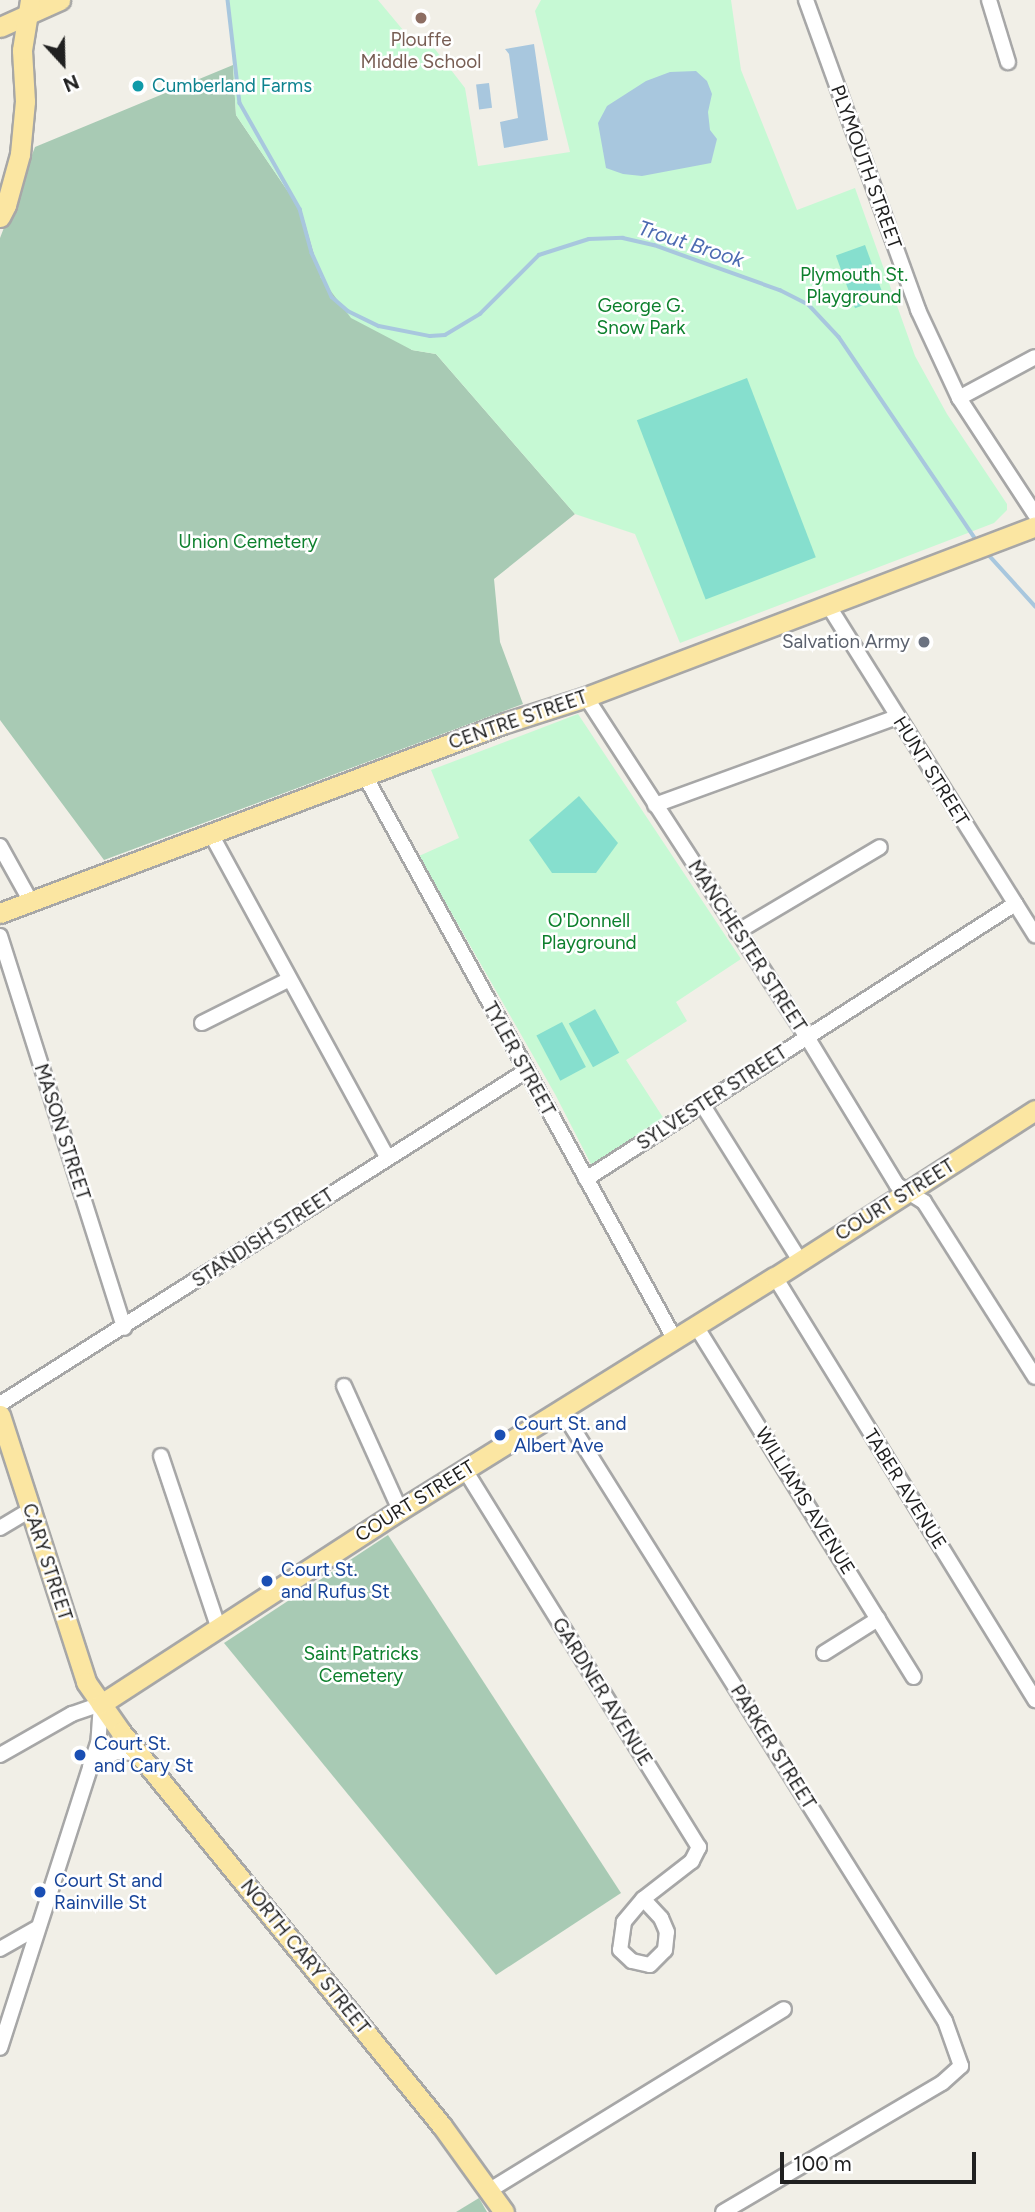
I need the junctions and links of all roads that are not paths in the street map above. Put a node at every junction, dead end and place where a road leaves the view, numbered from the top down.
1 (60, 0) edge
2 (806, 0) edge
3 (989, 0) edge
4 (28, 8) edge
5 (0, 27) edge
6 (1008, 62) dead end
7 (2, 210) edge
8 (1035, 357) edge
9 (959, 398) junction
10 (1035, 514) edge
11 (1035, 526) edge
12 (828, 605) junction
13 (586, 697) junction
14 (897, 717) junction
15 (365, 776) junction
16 (655, 805) junction
17 (211, 834) junction
18 (0, 846) edge
19 (880, 847) dead end
20 (31, 902) junction
21 (1015, 904) junction
22 (0, 913) edge
23 (737, 932) junction
24 (1035, 935) edge
25 (0, 936) edge
26 (288, 980) junction
27 (202, 1023) dead end
28 (807, 1037) junction
29 (526, 1071) junction
30 (702, 1104) junction
31 (1035, 1110) edge
32 (387, 1157) junction
33 (586, 1179) junction
34 (909, 1192) junction
35 (800, 1261) junction
36 (775, 1277) junction
37 (696, 1326) junction
38 (124, 1328) junction
39 (675, 1340) junction
40 (1035, 1377) edge
41 (344, 1386) dead end
42 (0, 1404) edge
43 (562, 1411) junction
44 (0, 1415) edge
45 (161, 1456) dead end
46 (465, 1470) junction
47 (30, 1510) junction
48 (400, 1510) junction
49 (0, 1528) edge
50 (878, 1619) junction
51 (219, 1629) junction
52 (824, 1653) dead end
53 (914, 1676) dead end
54 (1035, 1700) edge
55 (101, 1704) junction
56 (138, 1753) junction
57 (0, 1755) edge
58 (90, 1767) junction
59 (643, 1899) dead end
60 (37, 1927) junction
61 (0, 1949) edge
62 (784, 2009) dead end
63 (0, 2048) edge
64 (490, 2190) junction
65 (505, 2212) edge
66 (723, 2212) edge

1 - 4 main road
2 - 9 street, PLYMOUTH STREET
3 - 6 street
4 - 5 main road
4 - 7 main road
8 - 9 street
9 - 10 street, PLYMOUTH STREET
11 - 12 main road, CENTRE STREET
12 - 13 main road, CENTRE STREET
12 - 14 street, HUNT STREET
13 - 15 main road, CENTRE STREET
13 - 16 street, MANCHESTER STREET
14 - 16 street
14 - 21 street, HUNT STREET
15 - 17 main road, CENTRE STREET
15 - 29 street, TYLER STREET
16 - 23 street, MANCHESTER STREET
17 - 20 main road, CENTRE STREET
17 - 26 street
18 - 20 street
19 - 23 street
20 - 22 main road, CENTRE STREET
21 - 24 street, HUNT STREET
21 - 28 street, SYLVESTER STREET
23 - 28 street, MANCHESTER STREET
25 - 38 street, MASON STREET
26 - 27 street
26 - 32 street
28 - 30 street, SYLVESTER STREET
28 - 34 street, MANCHESTER STREET
29 - 32 street, STANDISH STREET
29 - 33 street, TYLER STREET
30 - 33 street, SYLVESTER STREET
30 - 35 street
31 - 34 main road, COURT STREET
32 - 38 street, STANDISH STREET
33 - 39 street, TYLER STREET
34 - 35 main road, COURT STREET
34 - 40 street, MANCHESTER STREET
35 - 36 main road, COURT STREET
36 - 37 main road, COURT STREET
36 - 54 street, TABER AVENUE
37 - 39 main road, COURT STREET
37 - 50 street, WILLIAMS AVENUE
38 - 42 street, STANDISH STREET
39 - 43 main road, COURT STREET
41 - 48 street
43 - 46 main road, COURT STREET
43 - 66 street, PARKER STREET
44 - 47 main road, CARY STREET
45 - 51 street
46 - 48 main road, COURT STREET
46 - 59 street, GARDNER AVENUE
47 - 49 street
47 - 55 main road, CARY STREET
48 - 51 main road, COURT STREET
50 - 52 street
50 - 53 street, WILLIAMS AVENUE
51 - 55 main road, COURT STREET
55 - 56 main road, NORTH CARY STREET
55 - 57 street
55 - 58 street
56 - 58 street
56 - 64 main road, NORTH CARY STREET
58 - 60 street
60 - 61 street
60 - 63 street
62 - 64 street
64 - 65 main road, NORTH CARY STREET

